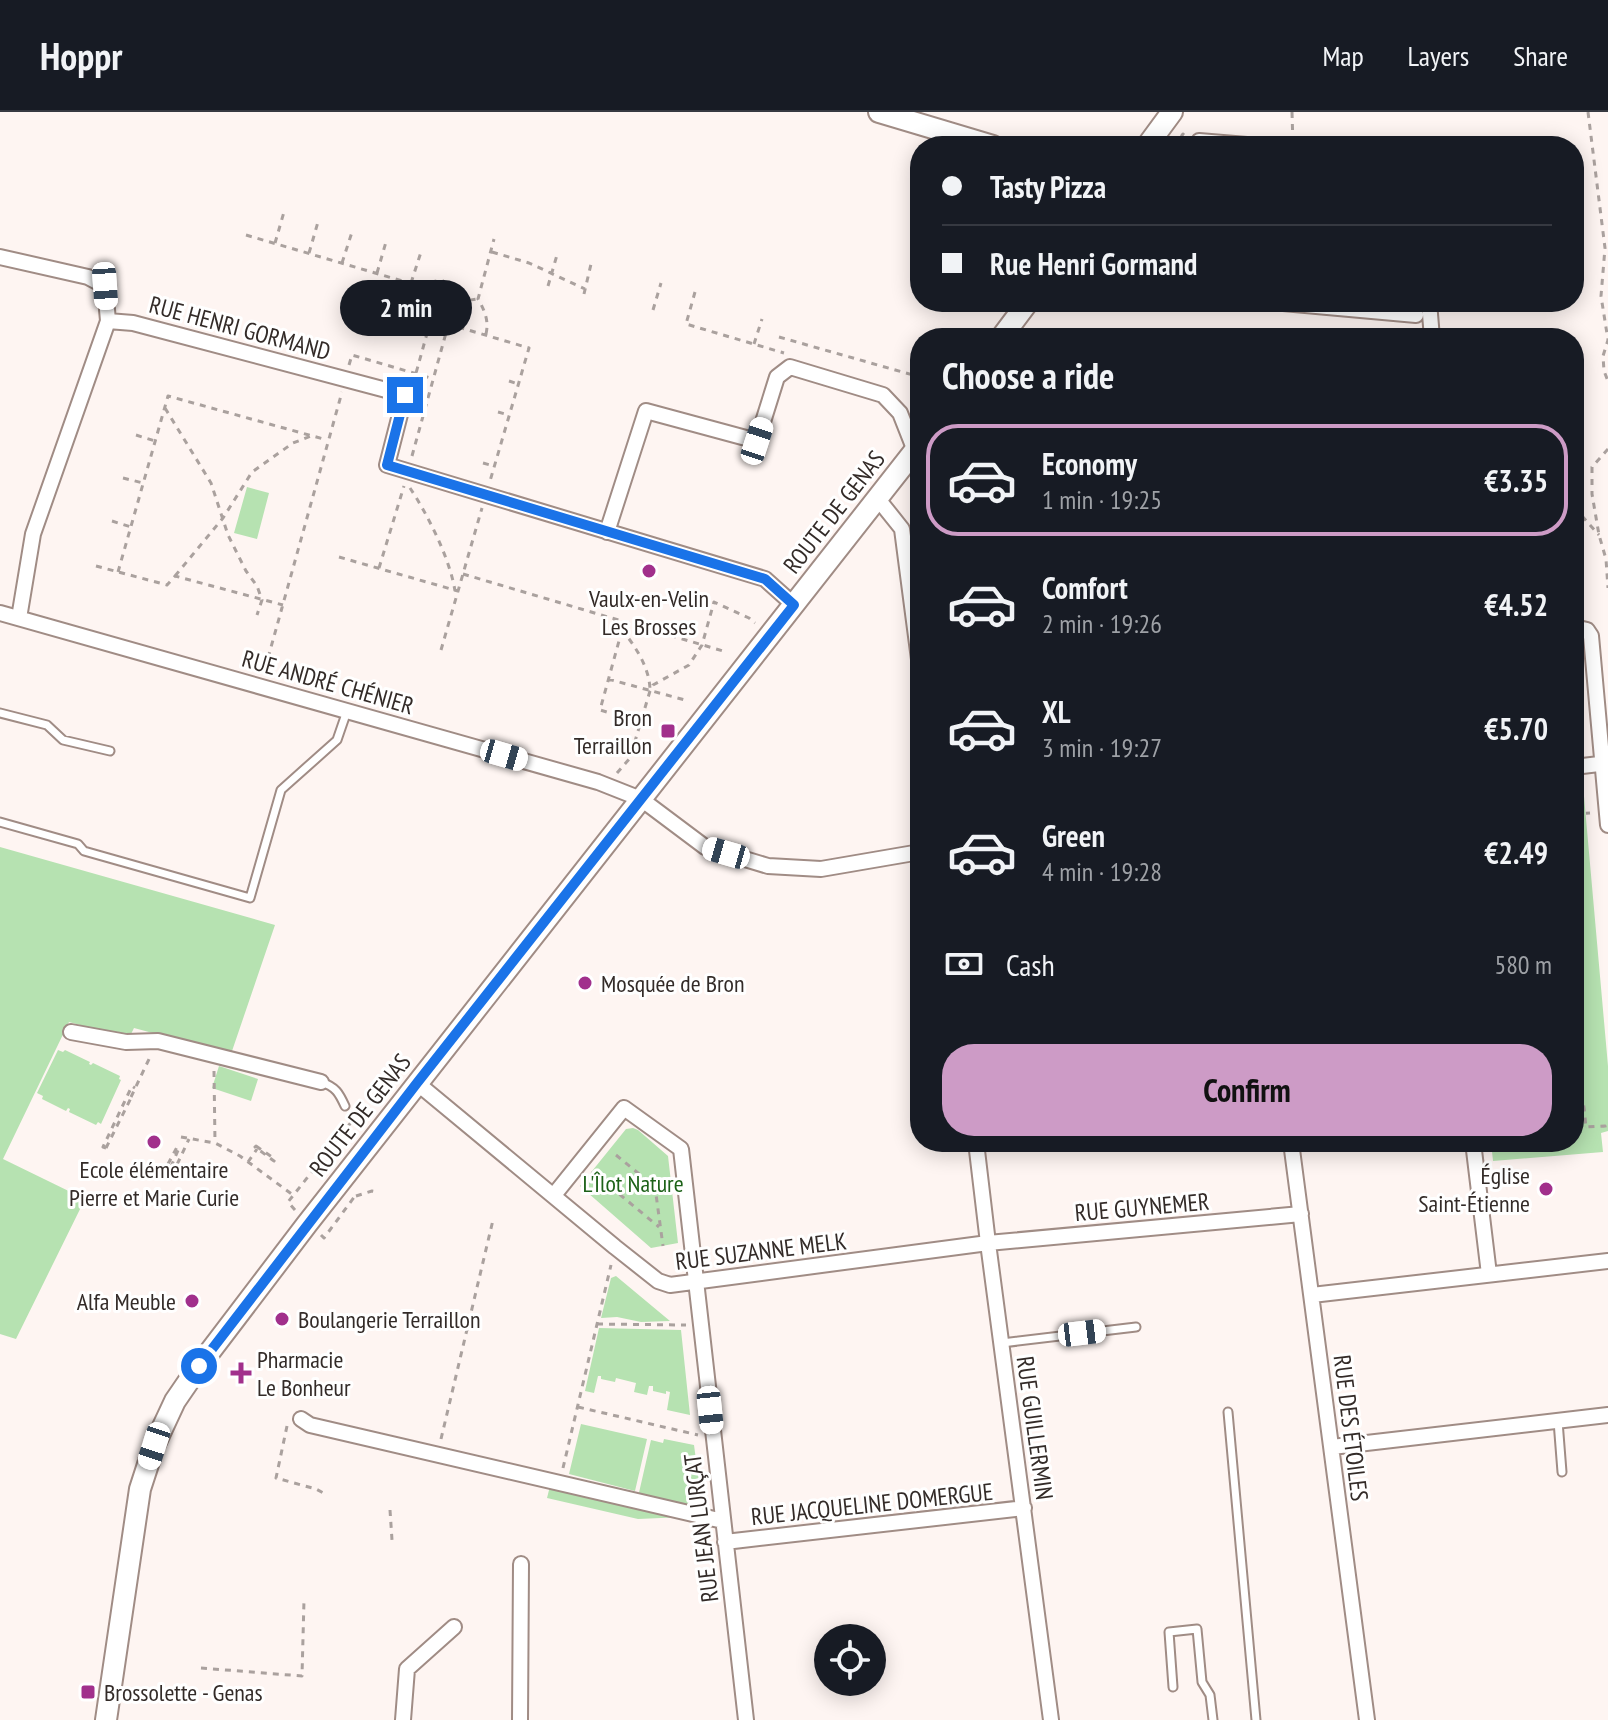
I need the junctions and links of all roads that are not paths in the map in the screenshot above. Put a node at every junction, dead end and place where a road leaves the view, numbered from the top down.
1 (879, 112) edge
2 (1172, 112) edge
3 (959, 136) edge
4 (1158, 136) edge
5 (0, 257) edge
6 (1383, 312) edge
7 (1416, 315) dead end
8 (108, 321) junction
9 (910, 432) edge
10 (910, 457) edge
11 (878, 499) junction
12 (607, 532) junction
13 (910, 590) edge
14 (794, 605) junction
15 (0, 613) edge
16 (19, 618) junction
17 (1584, 629) edge
18 (347, 711) junction
19 (0, 713) edge
20 (110, 751) dead end
21 (1605, 763) edge
22 (1584, 766) edge
23 (641, 799) junction
24 (0, 822) edge
25 (1608, 825) edge
26 (910, 854) edge
27 (71, 1032) dead end
28 (321, 1082) joint
29 (417, 1083) junction
30 (345, 1106) dead end
31 (977, 1152) edge
32 (1292, 1152) edge
33 (1474, 1152) edge
34 (554, 1195) junction
35 (1301, 1214) junction
36 (988, 1243) junction
37 (1608, 1261) edge
38 (1489, 1274) junction
39 (697, 1283) junction
40 (1312, 1295) junction
41 (1136, 1327) dead end
42 (1002, 1343) junction
43 (1228, 1412) dead end
44 (1608, 1415) edge
45 (301, 1419) dead end
46 (1558, 1421) junction
47 (1332, 1447) junction
48 (1562, 1472) dead end
49 (1024, 1508) junction
50 (723, 1521) junction
51 (725, 1542) junction
52 (521, 1564) dead end
53 (454, 1627) dead end
54 (1173, 1687) dead end
55 (106, 1720) edge
56 (403, 1720) edge
57 (520, 1720) edge
58 (746, 1720) edge
59 (1051, 1720) edge
60 (1213, 1720) edge
61 (1256, 1720) edge
62 (1367, 1720) edge

1 - 3 main road
2 - 4 main road
5 - 8 street
6 - 7 street
8 - 12 street, RUE HENRI GORMAND
8 - 16 street
9 - 12 street, ROUTE DE GENAS
10 - 11 main road, ROUTE DE GENAS
11 - 13 street
11 - 14 main road, ROUTE DE GENAS
12 - 14 street, ROUTE DE GENAS
14 - 23 main road, ROUTE DE GENAS
15 - 16 street, RUE ANDRÉ CHÉNIER
16 - 18 street, RUE ANDRÉ CHÉNIER
17 - 21 street
18 - 23 street, RUE ANDRÉ CHÉNIER
18 - 24 lane
19 - 20 lane
21 - 22 street
21 - 25 street
23 - 26 street, RUE ANDRÉ CHÉNIER
23 - 29 main road, ROUTE DE GENAS
27 - 28 street
28 - 30 lane
29 - 34 street, RUE SUZANNE MELK
29 - 55 main road, ROUTE DE GENAS
31 - 36 street, RUE GUILLERMIN
32 - 35 street, RUE DES ÉTOILES
33 - 38 street
34 - 39 street, RUE SUZANNE MELK
34 - 39 street, RUE JEAN LURÇAT
35 - 36 street, RUE GUYNEMER
35 - 40 street, RUE DES ÉTOILES
36 - 39 street, RUE SUZANNE MELK
36 - 42 street, RUE GUILLERMIN
37 - 38 street
38 - 40 street
39 - 50 street, RUE JEAN LURÇAT
40 - 47 street, RUE DES ÉTOILES
41 - 42 lane
42 - 49 street, RUE GUILLERMIN
43 - 61 lane
44 - 46 street
45 - 50 street
46 - 47 street
46 - 48 lane
47 - 62 street, RUE DES ÉTOILES
49 - 51 street, RUE JACQUELINE DOMERGUE
49 - 59 street, RUE GUILLERMIN
50 - 51 street, RUE JEAN LURÇAT
51 - 58 street, RUE JEAN LURÇAT
52 - 57 street
53 - 56 street
54 - 60 lane

